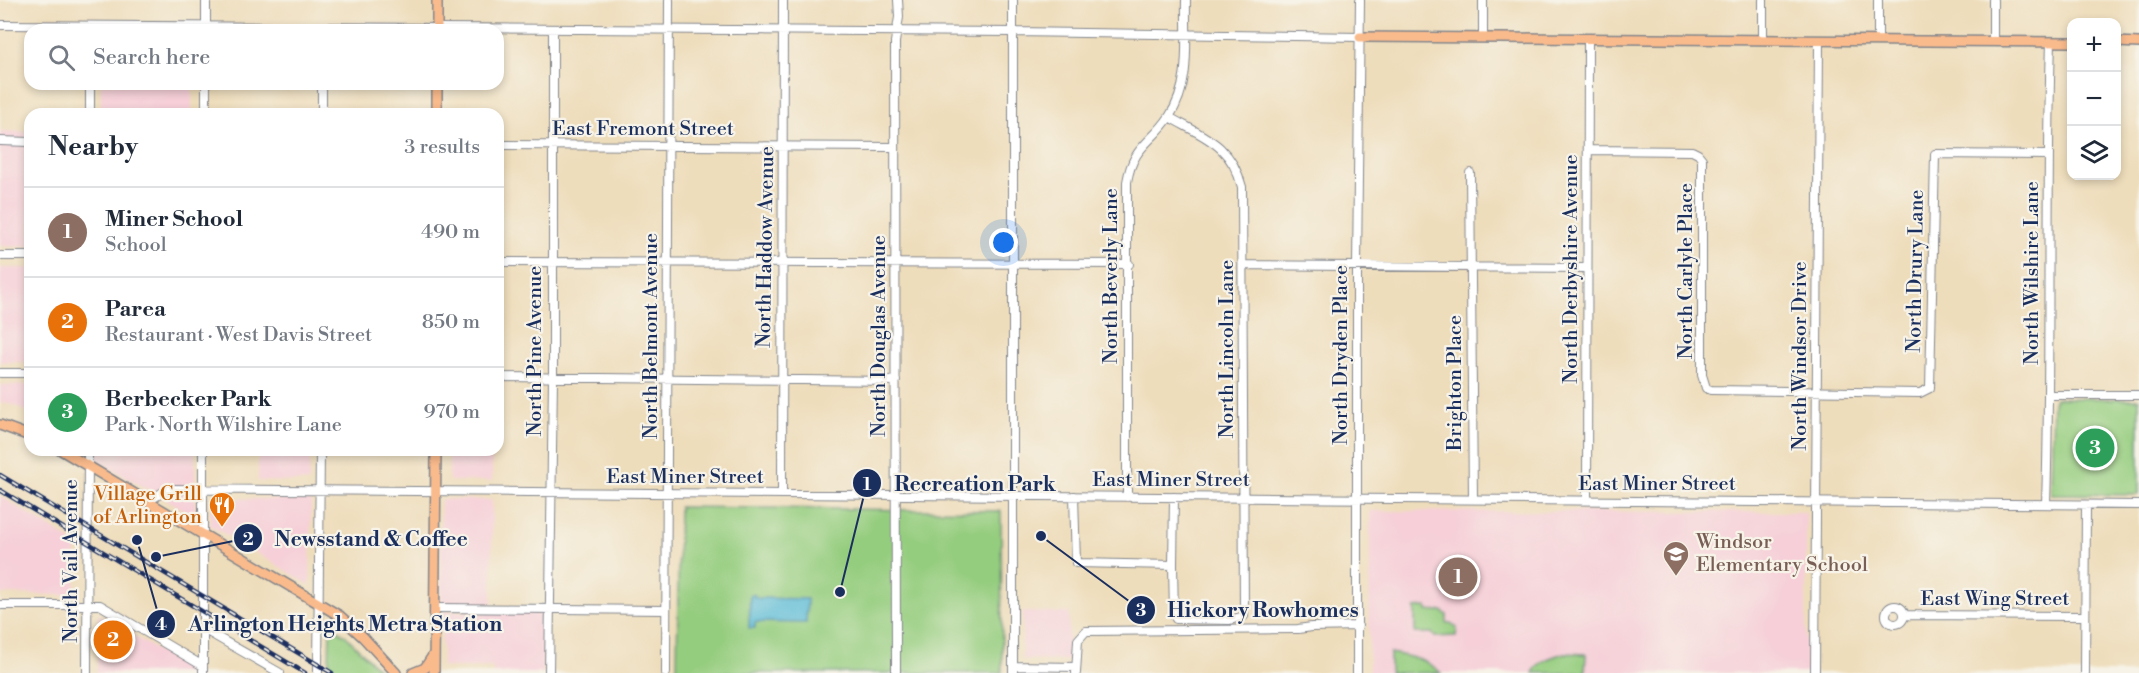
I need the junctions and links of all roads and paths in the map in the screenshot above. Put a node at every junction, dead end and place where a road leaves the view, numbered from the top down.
1 (206, 0) edge
2 (436, 0) edge
3 (669, 0) edge
4 (783, 0) edge
5 (898, 0) edge
6 (1013, 0) edge
7 (1186, 0) edge
8 (1360, 0) edge
9 (1483, 0) edge
10 (1763, 0) edge
11 (1878, 0) edge
12 (1993, 0) edge
13 (206, 24) edge
14 (437, 24) edge
15 (0, 25) edge
16 (24, 26) edge
17 (504, 30) edge
18 (553, 30) junction
19 (669, 30) junction
20 (783, 31) junction
21 (897, 32) junction
22 (1014, 32) junction
23 (1185, 34) junction
24 (1360, 37) junction
25 (1483, 37) junction
26 (1588, 38) junction
27 (1763, 39) junction
28 (1819, 40) junction
29 (1878, 40) junction
30 (1993, 41) junction
31 (2051, 42) junction
32 (2067, 42) edge
33 (2121, 42) edge
34 (2139, 42) edge
35 (90, 90) edge
36 (206, 90) edge
37 (322, 90) edge
38 (437, 90) edge
39 (90, 108) edge
40 (206, 108) edge
41 (322, 108) edge
42 (437, 108) edge
43 (1169, 117) junction
44 (0, 141) edge
45 (24, 142) edge
46 (504, 145) edge
47 (553, 146) junction
48 (669, 146) junction
49 (783, 146) junction
50 (895, 147) junction
51 (1589, 150) junction
52 (2048, 155) junction
53 (1470, 173) dead end
54 (0, 256) edge
55 (24, 256) edge
56 (504, 262) edge
57 (551, 262) junction
58 (667, 262) junction
59 (782, 263) junction
60 (895, 263) junction
61 (1014, 264) junction
62 (1129, 264) junction
63 (1243, 265) junction
64 (1357, 266) junction
65 (1471, 266) junction
66 (1587, 268) junction
67 (0, 373) edge
68 (24, 373) edge
69 (504, 377) edge
70 (553, 378) junction
71 (667, 379) junction
72 (781, 380) junction
73 (896, 381) junction
74 (1816, 391) junction
75 (2049, 395) junction
76 (2139, 395) edge
77 (0, 425) edge
78 (24, 434) edge
79 (71, 456) edge
80 (88, 456) edge
81 (203, 456) edge
82 (320, 456) edge
83 (435, 456) edge
84 (88, 467) junction
85 (203, 489) junction
86 (319, 490) junction
87 (435, 491) junction
88 (551, 492) junction
89 (668, 493) junction
90 (782, 494) junction
91 (896, 495) junction
92 (1012, 496) junction
93 (1074, 496) junction
94 (1127, 496) junction
95 (1174, 497) junction
96 (1245, 498) junction
97 (1358, 498) junction
98 (1473, 499) junction
99 (1587, 500) junction
100 (147, 502) junction
101 (1817, 502) junction
102 (2046, 504) junction
103 (2086, 505) junction
104 (2139, 505) edge
105 (203, 536) junction
106 (1173, 565) junction
107 (318, 603) junction
108 (0, 605) edge
109 (87, 605) junction
110 (435, 608) junction
111 (550, 610) junction
112 (666, 610) junction
113 (1904, 615) dead end
114 (2085, 616) junction
115 (1358, 626) junction
116 (203, 629) junction
117 (434, 654) junction
118 (1013, 669) edge
119 (203, 670) edge
120 (1076, 670) edge
121 (87, 673) edge
122 (280, 673) edge
123 (318, 673) edge
124 (396, 673) edge
125 (413, 673) edge
126 (434, 673) edge
127 (549, 673) edge
128 (666, 673) edge
129 (896, 673) edge
130 (1357, 673) edge
131 (1815, 673) edge
132 (2085, 673) edge

1 - 13 street
2 - 14 main road
3 - 19 street, North Belmont Avenue
4 - 20 street, North Haddow Avenue
5 - 21 street, North Douglas Avenue
6 - 22 street
7 - 23 street, North Beverly Lane
8 - 24 street, North Dryden Place
9 - 25 street
10 - 27 street
11 - 29 street
12 - 30 street
15 - 16 street
17 - 18 street
18 - 19 street
18 - 47 street, North Pine Avenue
19 - 20 street
19 - 48 street, North Belmont Avenue
20 - 21 street
20 - 49 street, North Haddow Avenue
21 - 22 street
21 - 50 street, North Douglas Avenue
22 - 23 street
22 - 61 street
23 - 24 street
23 - 43 street, North Beverly Lane
24 - 25 main road
24 - 64 street, North Dryden Place
25 - 26 main road
26 - 27 main road
26 - 51 street, North Derbyshire Avenue
27 - 28 main road
28 - 29 main road
28 - 74 street, North Windsor Drive
29 - 30 main road
30 - 31 main road
31 - 32 main road
31 - 52 street, North Wilshire Lane
33 - 34 main road
35 - 39 street
36 - 40 street
37 - 41 street
38 - 42 main road
43 - 62 street, North Beverly Lane
43 - 63 street, North Lincoln Lane
44 - 45 street
46 - 47 street, East Fremont Street
47 - 48 street, East Fremont Street
47 - 57 street, North Pine Avenue
48 - 49 street, East Fremont Street
48 - 58 street, North Belmont Avenue
49 - 50 street, East Fremont Street
49 - 59 street, North Haddow Avenue
50 - 60 street, North Douglas Avenue
51 - 66 street, North Derbyshire Avenue
51 - 74 street, North Carlyle Place
52 - 74 street, North Drury Lane
52 - 75 street, North Wilshire Lane
53 - 65 street, Brighton Place
54 - 55 street
56 - 57 street
57 - 58 street
57 - 70 street, North Pine Avenue
58 - 59 street
58 - 71 street, North Belmont Avenue
59 - 60 street
59 - 72 street, North Haddow Avenue
60 - 61 street
60 - 73 street, North Douglas Avenue
61 - 62 street
61 - 92 street
62 - 94 street, North Beverly Lane
63 - 64 street
63 - 96 street, North Lincoln Lane
64 - 65 street
64 - 97 street, North Dryden Place
65 - 66 street
65 - 98 street, Brighton Place
66 - 99 street, North Derbyshire Avenue
67 - 68 street
69 - 70 street
70 - 71 street
70 - 88 street, North Pine Avenue
71 - 72 street
71 - 89 street, North Belmont Avenue
72 - 73 street
72 - 90 street, North Haddow Avenue
73 - 91 street, North Douglas Avenue
74 - 101 street, North Windsor Drive
75 - 76 street
75 - 102 street, North Wilshire Lane
77 - 78 main road
79 - 84 main road
80 - 84 street, North Vail Avenue
81 - 85 street
82 - 86 street
83 - 87 main road
84 - 100 main road
84 - 109 street, North Vail Avenue
85 - 86 street, East Miner Street
85 - 100 street, East Miner Street
85 - 105 street
86 - 87 street, East Miner Street
86 - 107 street
87 - 88 street, East Miner Street
87 - 110 main road
88 - 89 street, East Miner Street
88 - 111 street, North Pine Avenue
89 - 90 street, East Miner Street
89 - 112 street, North Belmont Avenue
90 - 91 street, East Miner Street
91 - 92 street, East Miner Street
91 - 129 street, North Douglas Avenue
92 - 93 street, East Miner Street
92 - 118 street
93 - 94 street, East Miner Street
93 - 106 street
94 - 95 street, East Miner Street
95 - 96 street, East Miner Street
95 - 106 street
96 - 97 street, East Miner Street
96 - 106 street, North Lincoln Lane
97 - 98 street, East Miner Street
97 - 115 street, North Dryden Place
98 - 99 street, East Miner Street
99 - 101 street, East Miner Street
100 - 105 main road
101 - 102 street, East Miner Street
101 - 131 street, North Windsor Drive
102 - 103 street, East Miner Street
103 - 104 street, East Miner Street
103 - 114 street
105 - 107 main road
105 - 116 street
107 - 123 street
107 - 124 main road
108 - 109 street
109 - 119 street
109 - 121 street, North Vail Avenue
110 - 111 street
110 - 117 main road
111 - 112 street
111 - 127 street, North Pine Avenue
112 - 128 street, North Belmont Avenue
113 - 114 street, East Wing Street
114 - 132 street
115 - 120 street
115 - 130 street, North Dryden Place
116 - 119 street
116 - 122 street
117 - 125 main road
117 - 126 main road
118 - 120 street

